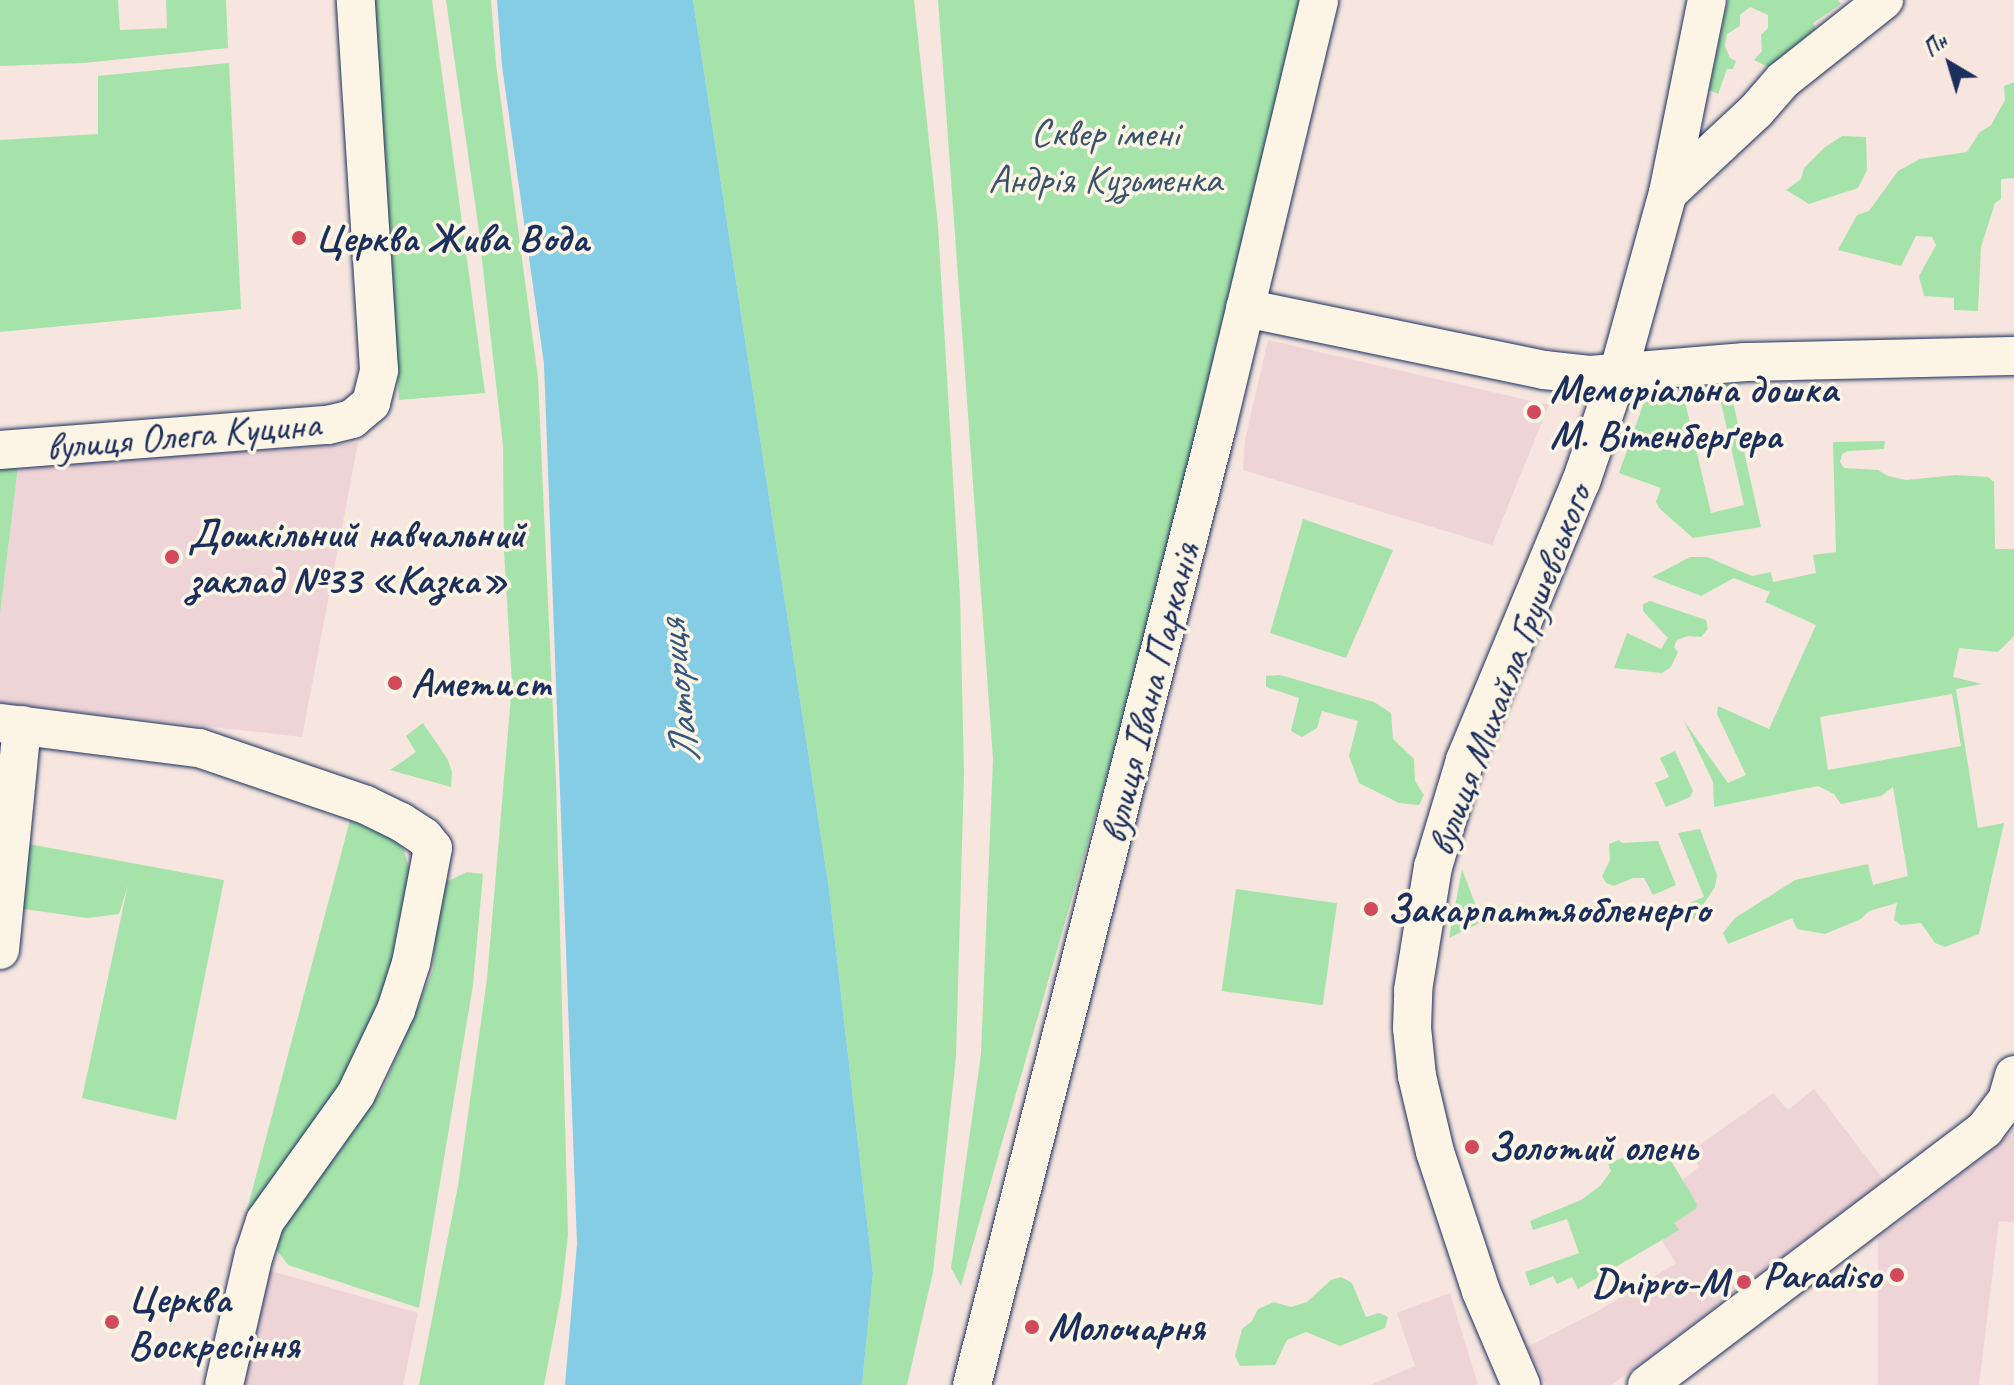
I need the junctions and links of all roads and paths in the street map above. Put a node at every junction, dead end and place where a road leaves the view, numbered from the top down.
1 (356, 0) edge
2 (1319, 0) edge
3 (1707, 0) edge
4 (1884, 0) edge
5 (1668, 193) junction
6 (1245, 308) junction
7 (2014, 356) edge
8 (1618, 374) junction
9 (0, 450) edge
10 (11, 724) edge
11 (0, 950) edge
12 (2014, 1075) edge
13 (224, 1385) edge
14 (972, 1385) edge
15 (1521, 1385) edge
16 (1647, 1385) edge

1 - 9 street, вулиця Олега Куцина
2 - 6 street, вулиця Івана Парканія
3 - 5 street, вулиця Михайла Грушевського
4 - 5 street
5 - 8 street, вулиця Михайла Грушевського
6 - 8 street
6 - 14 street, вулиця Івана Парканія
7 - 8 street
8 - 15 street, вулиця Михайла Грушевського
10 - 11 street
10 - 13 street
12 - 16 street

